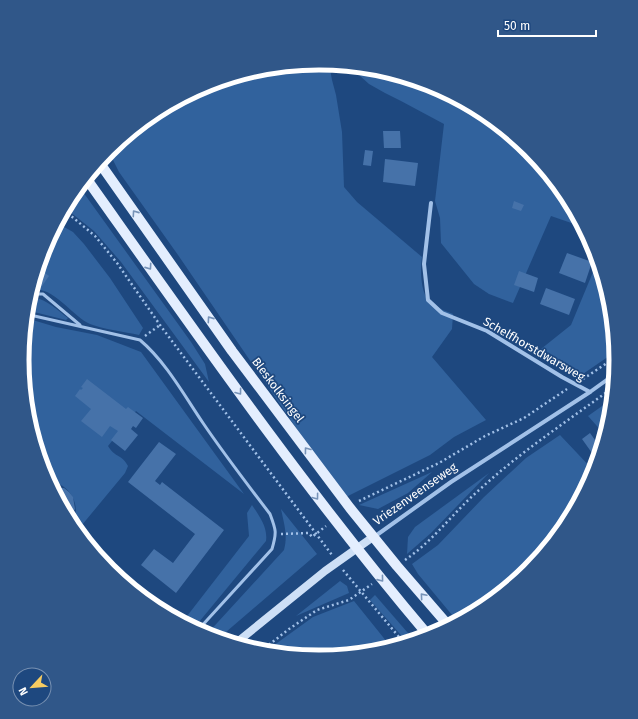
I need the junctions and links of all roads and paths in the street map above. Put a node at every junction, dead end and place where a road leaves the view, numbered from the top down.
1 (102, 167) edge
2 (89, 183) edge
3 (431, 203) dead end
4 (68, 214) edge
5 (37, 294) edge
6 (32, 316) edge
7 (160, 325) junction
8 (81, 326) junction
9 (140, 340) junction
10 (609, 362) edge
11 (608, 379) edge
12 (575, 384) junction
13 (607, 391) edge
14 (590, 392) junction
15 (350, 508) junction
16 (334, 520) junction
17 (276, 534) junction
18 (316, 534) junction
19 (374, 537) junction
20 (356, 549) junction
21 (414, 554) dead end
22 (445, 621) edge
23 (203, 625) edge
24 (423, 630) edge
25 (400, 638) edge
26 (241, 639) edge
27 (269, 645) edge

15 -> 1 main road, Bleskolksingel
2 -> 16 main road
3 - 12 street, Schelfhorstdwarsweg
4 - 7 path
5 - 8 lane
6 - 8 lane
7 - 9 path
7 - 18 path
8 - 9 lane
9 - 17 lane
10 - 12 path, Vriezenveenseweg
11 - 14 street, Vriezenveenseweg
12 - 14 street, Schelfhorstdwarsweg
12 - 15 path, Vriezenveenseweg
13 - 21 path
14 - 19 street, Vriezenveenseweg
15 - 19 main road, Bleskolksingel
16 - 18 path
16 - 20 main road
17 - 18 path
17 - 23 lane
19 - 20 street, Vriezenveenseweg
22 -> 19 main road, Bleskolksingel
20 -> 24 main road
20 - 26 street, Vriezenveenseweg
25 - 27 path

